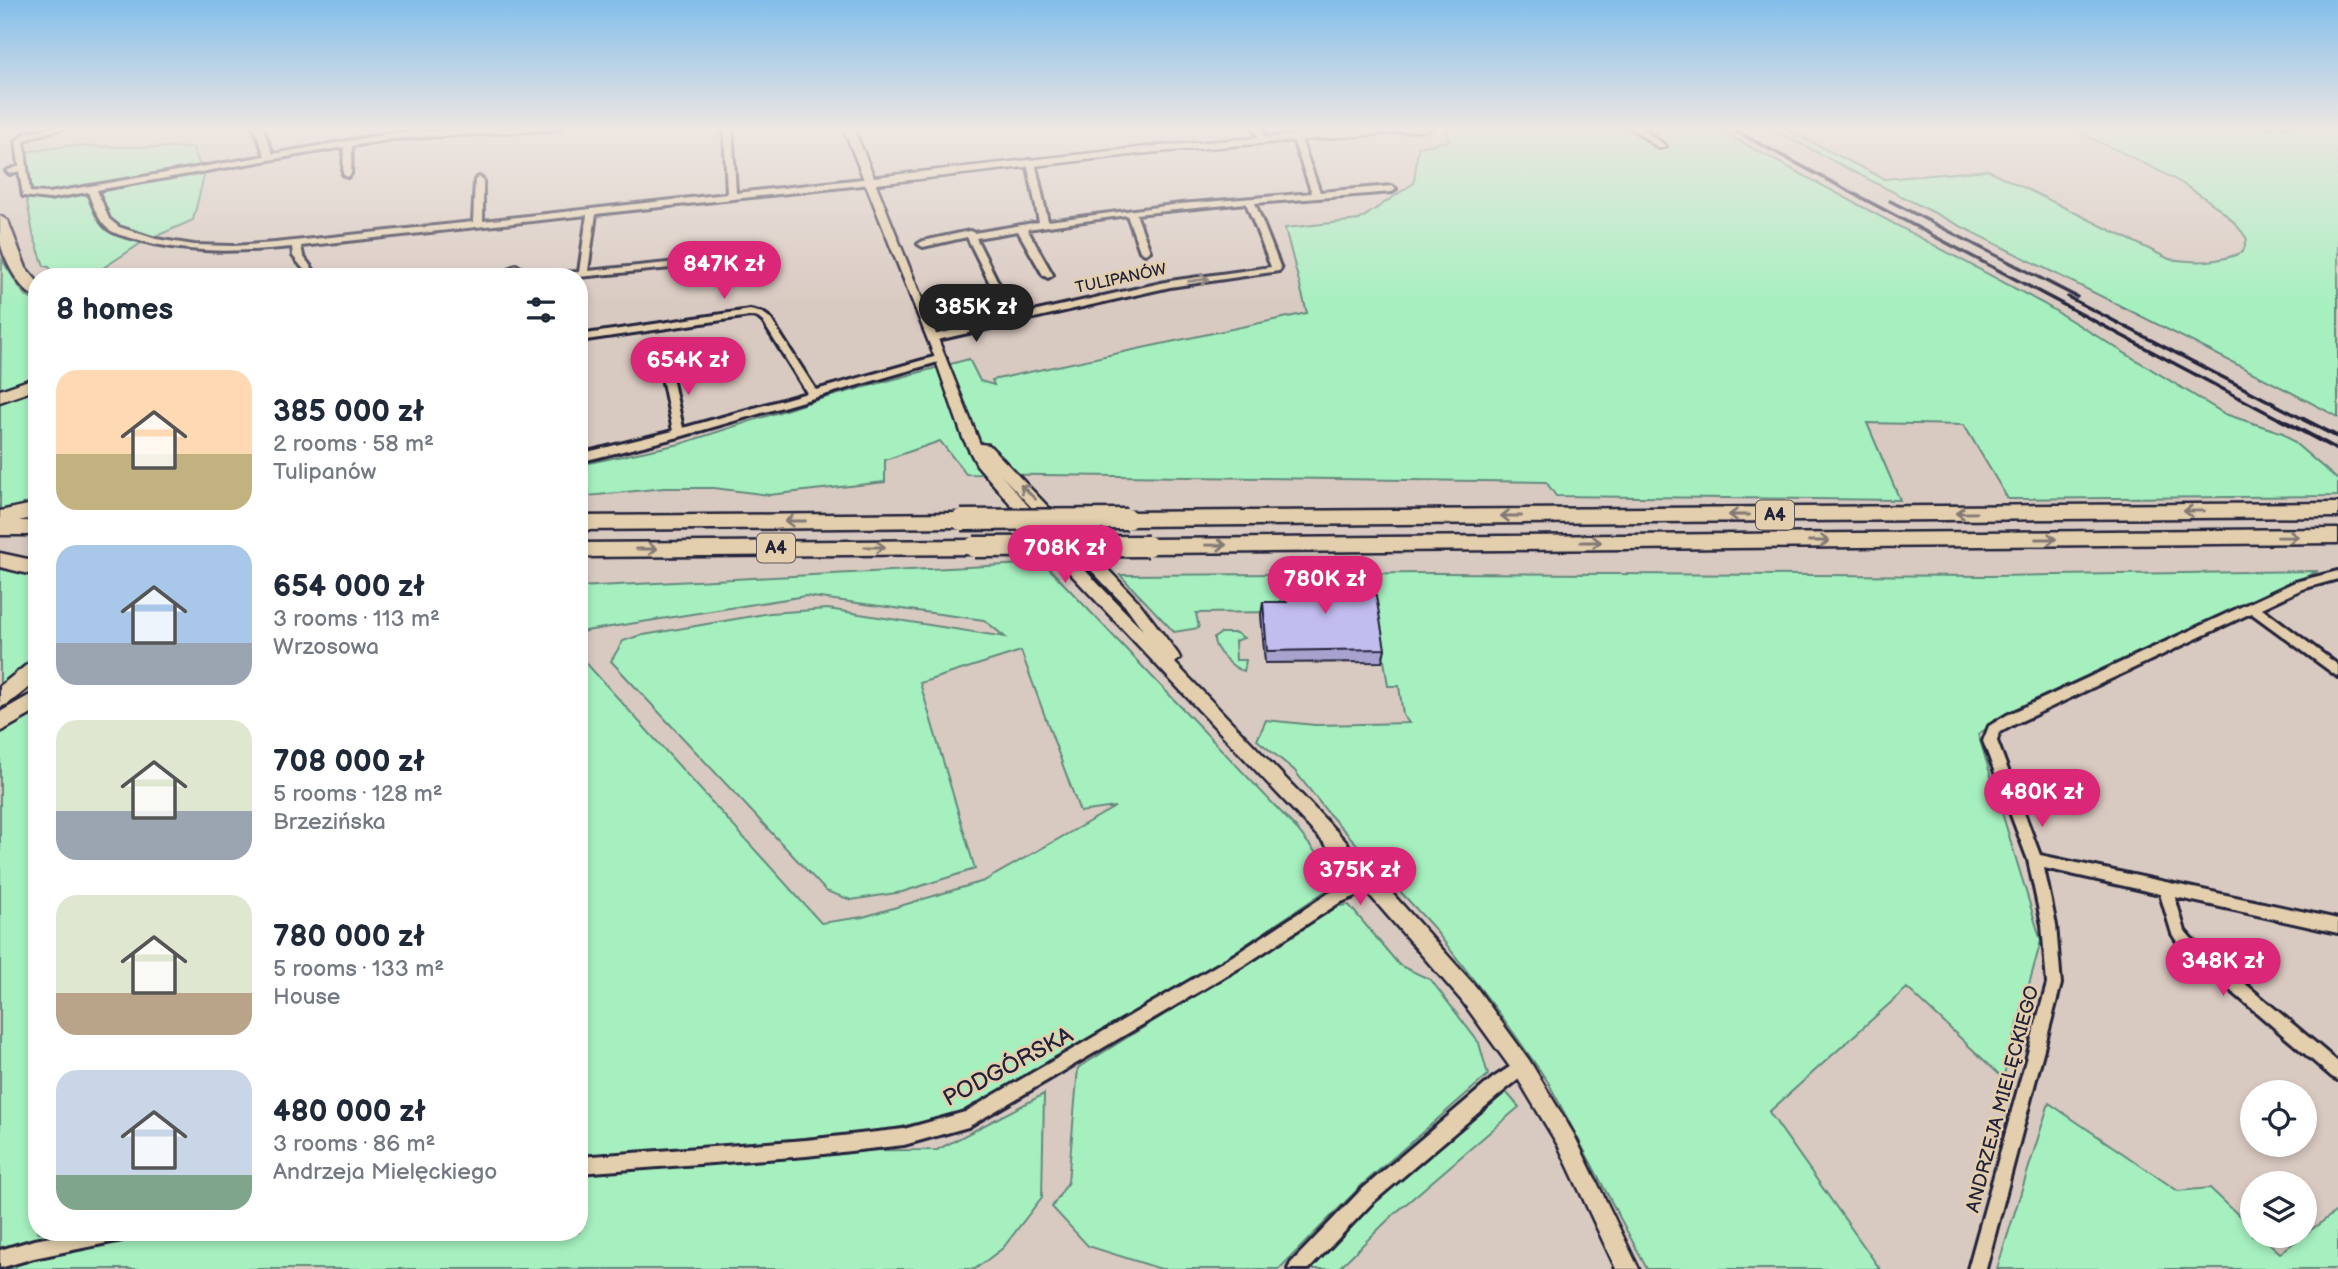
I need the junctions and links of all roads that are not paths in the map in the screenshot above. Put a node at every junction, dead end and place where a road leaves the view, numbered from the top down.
1 (25, 186) edge
2 (103, 186) edge
3 (110, 186) edge
4 (479, 186) edge
5 (731, 186) edge
6 (823, 186) edge
7 (873, 186) edge
8 (1036, 186) edge
9 (1314, 186) edge
10 (92, 188) junction
11 (1392, 189) dead end
12 (1317, 195) junction
13 (732, 196) junction
14 (99, 200) junction
15 (1250, 201) junction
16 (592, 211) junction
17 (1131, 214) junction
18 (0, 220) edge
19 (478, 222) junction
20 (1044, 223) junction
21 (1021, 227) junction
22 (970, 235) junction
23 (296, 244) junction
24 (923, 244) dead end
25 (1144, 251) dead end
26 (307, 268) edge
27 (584, 268) edge
28 (764, 272) dead end
29 (588, 274) edge
30 (1048, 275) dead end
31 (28, 281) edge
32 (1012, 320) junction
33 (588, 337) edge
34 (933, 338) junction
35 (941, 358) junction
36 (665, 368) dead end
37 (28, 386) edge
38 (813, 394) junction
39 (0, 396) edge
40 (679, 433) junction
41 (588, 456) edge
42 (2338, 510) edge
43 (28, 512) edge
44 (0, 517) edge
45 (588, 523) edge
46 (0, 528) edge
47 (28, 528) edge
48 (2338, 536) edge
49 (588, 550) edge
50 (28, 555) edge
51 (0, 557) edge
52 (28, 566) edge
53 (2338, 575) edge
54 (2252, 607) junction
55 (2338, 672) edge
56 (28, 676) edge
57 (0, 698) edge
58 (28, 706) edge
59 (0, 723) edge
60 (2035, 860) junction
61 (1371, 883) junction
62 (2165, 887) junction
63 (2338, 926) edge
64 (1522, 1068) junction
65 (2338, 1072) edge
66 (588, 1164) edge
67 (75, 1241) edge
68 (0, 1259) edge
69 (1297, 1269) edge
70 (1628, 1269) edge
71 (1977, 1269) edge

1 - 10 street
2 - 10 street
3 - 14 street
4 - 19 street
5 - 13 street
6 - 13 street
7 - 34 main road
8 - 20 street
9 - 12 street
10 - 14 street
11 - 12 street
12 - 15 street
13 - 16 street
14 - 23 street
15 - 17 street
32 -> 15 street, TULIPANÓW
16 - 19 street
16 - 27 street
17 - 20 street
17 - 25 street
18 - 31 highway
19 - 23 street
20 - 21 street
21 - 22 street
21 - 30 street
22 - 24 street
22 - 32 street
23 - 26 street
28 - 29 street
32 - 34 street, TULIPANÓW
33 - 38 street
34 - 35 main road
35 - 38 street
35 - 61 main road
36 - 40 street
37 - 39 highway
38 - 40 street
40 - 41 street
42 -> 45 highway, A4, bridge
43 - 44 highway
46 - 47 highway
49 -> 48 highway, A4, bridge
50 - 51 highway
51 - 52 highway
53 - 54 street, ANDRZEJA MIELĘCKIEGO
54 - 55 street
54 - 60 street, ANDRZEJA MIELĘCKIEGO
56 - 57 highway
58 - 59 highway
60 - 62 street
60 - 71 street, ANDRZEJA MIELĘCKIEGO
61 - 64 main road
61 - 66 street, PODGÓRSKA
62 - 63 street
62 - 65 street
64 - 69 street
64 - 70 main road
67 - 68 street

